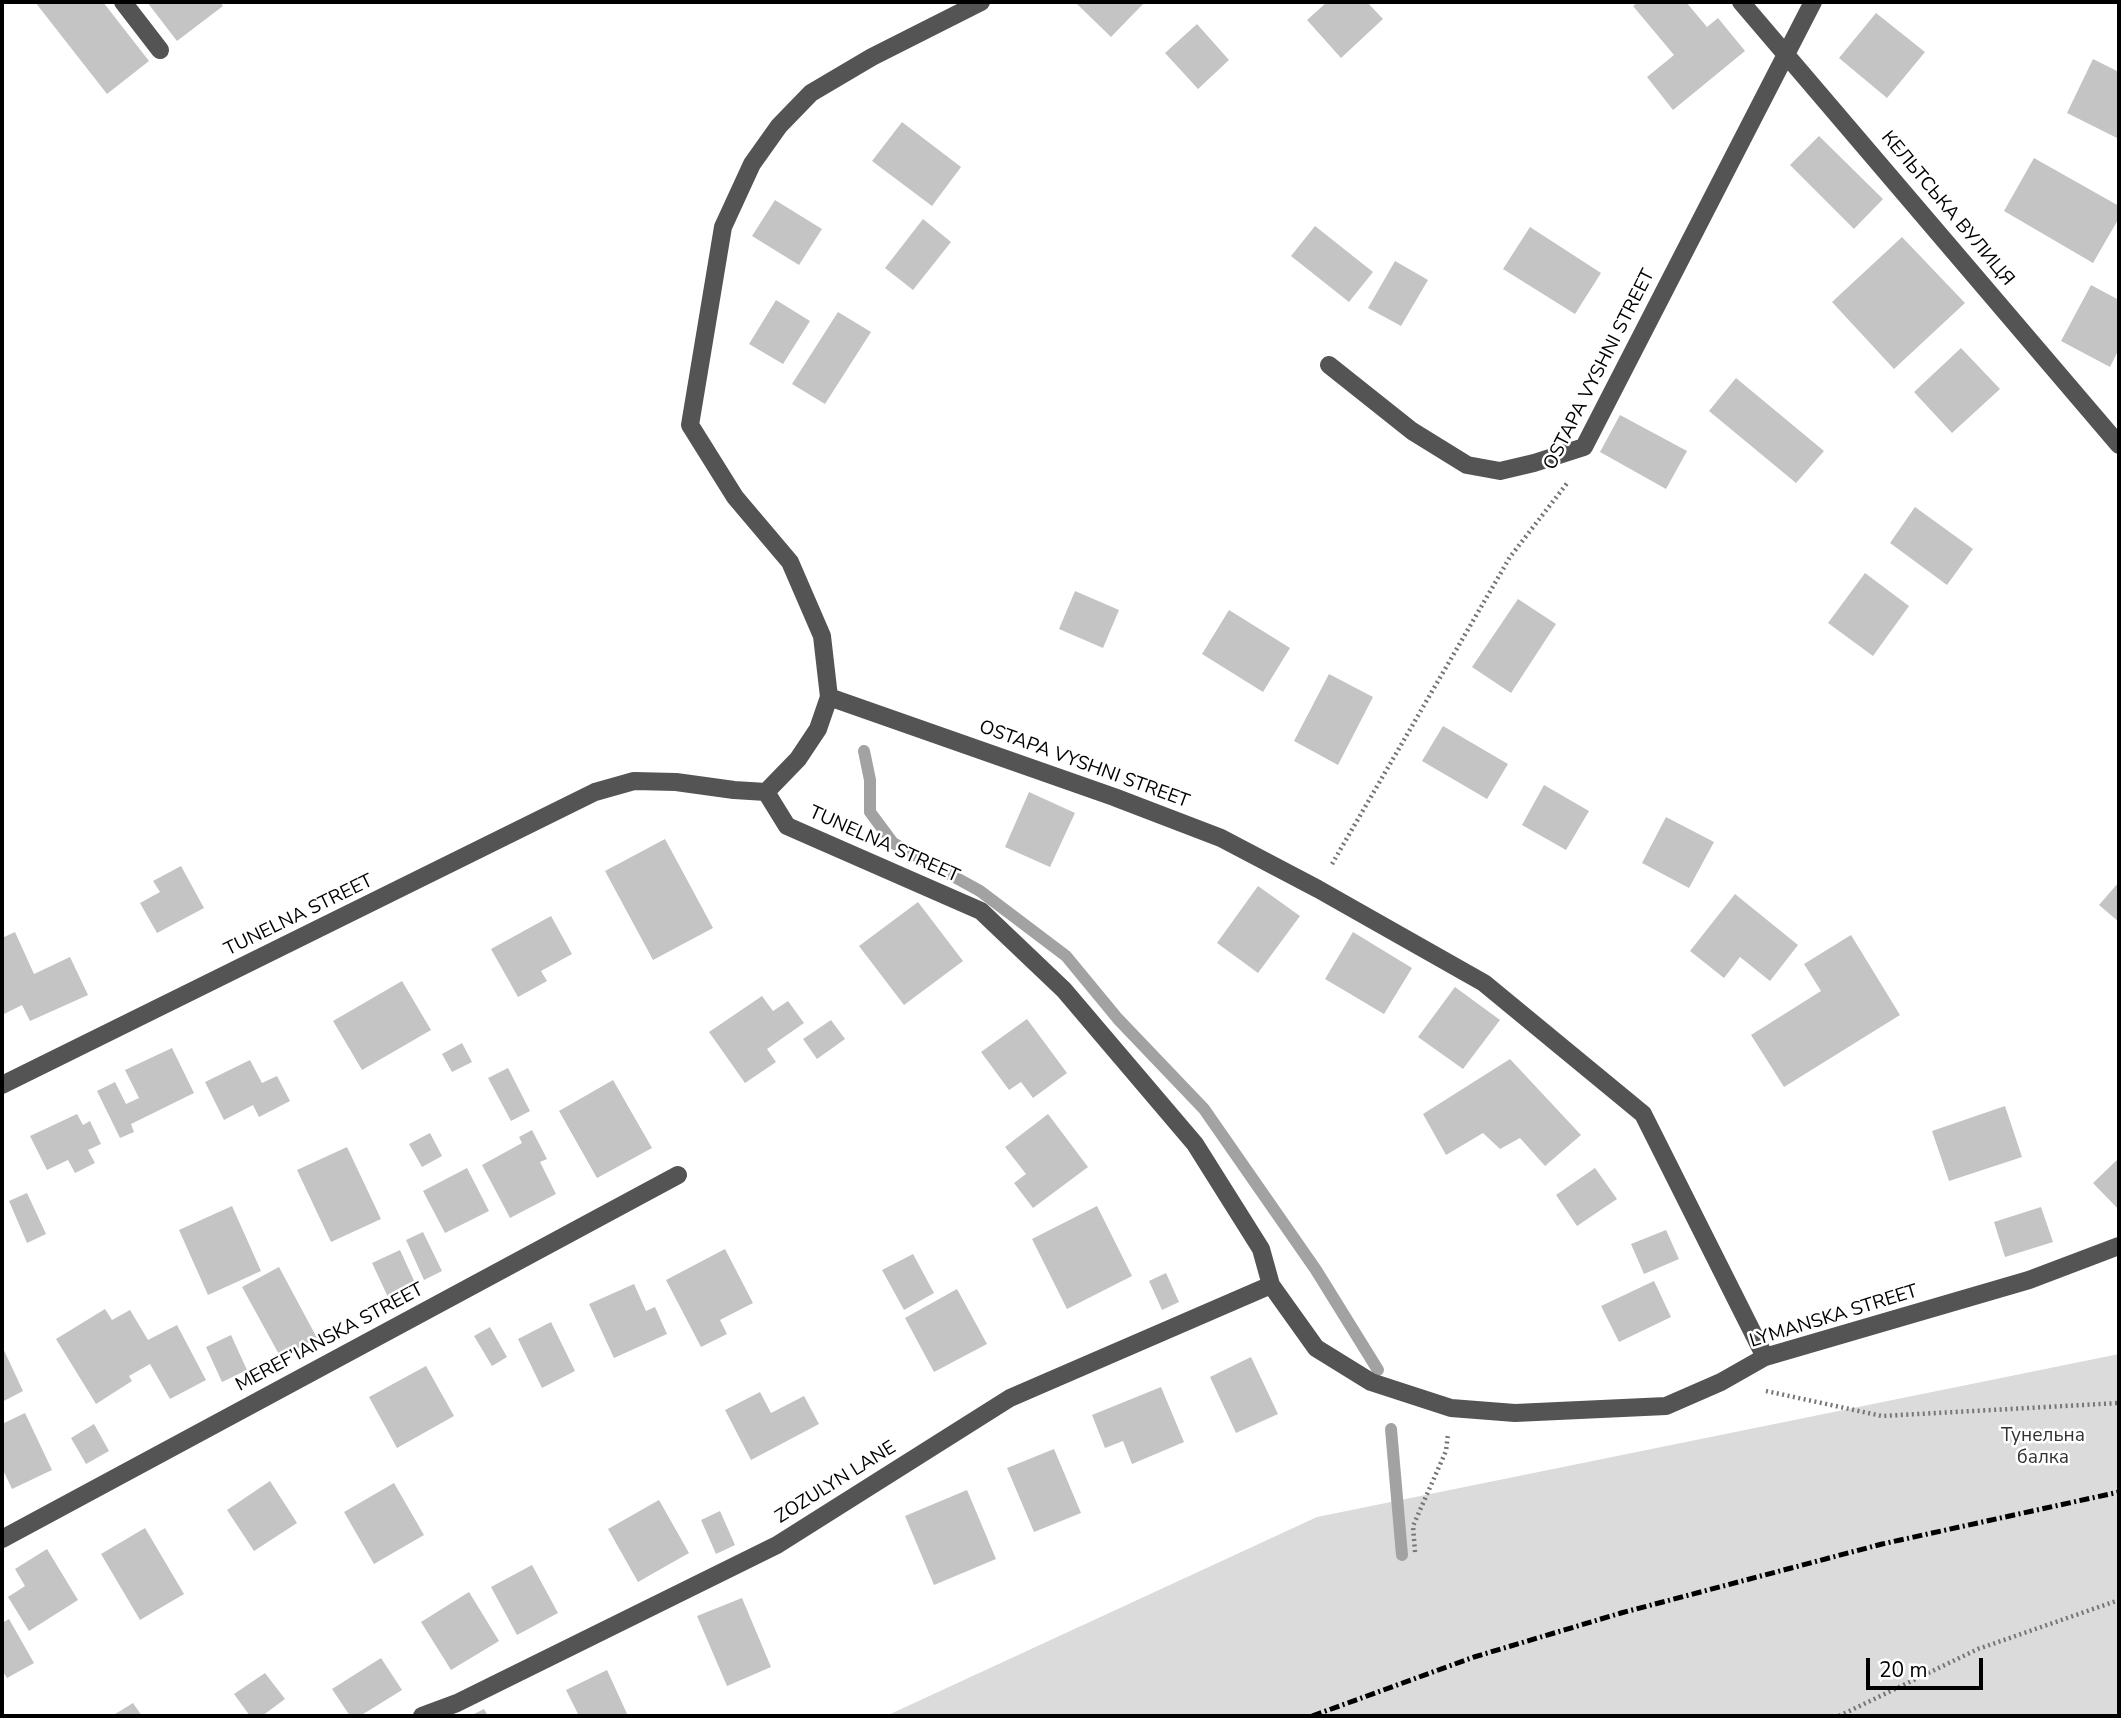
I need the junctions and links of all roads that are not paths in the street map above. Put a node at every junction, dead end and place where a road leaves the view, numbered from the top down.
1 (123, 2) edge
2 (981, 2) edge
3 (1741, 2) edge
4 (1813, 2) edge
5 (160, 50) dead end
6 (1787, 53) junction
7 (1329, 365) dead end
8 (2119, 445) edge
9 (829, 696) junction
10 (766, 792) junction
11 (2, 1085) edge
12 (678, 1175) dead end
13 (2119, 1246) edge
14 (1271, 1285) junction
15 (1765, 1357) junction
16 (2, 1539) edge
17 (422, 1716) edge

1 - 5 street
2 - 9 street
3 - 6 street, КЕЛЬТСЬКА ВУЛИЦЯ
4 - 6 street, OSTAPA VYSHNI STREET
6 - 7 street, OSTAPA VYSHNI STREET
6 - 8 street, КЕЛЬТСЬКА ВУЛИЦЯ
9 - 10 street
9 - 15 street, OSTAPA VYSHNI STREET
10 - 11 street, TUNELNA STREET
10 - 14 street, TUNELNA STREET
12 - 16 street, MEREF’IANSKA STREET
13 - 15 street, LYMANSKA STREET
14 - 15 street, LYMANSKA STREET
14 - 17 street, ZOZULYN LANE

